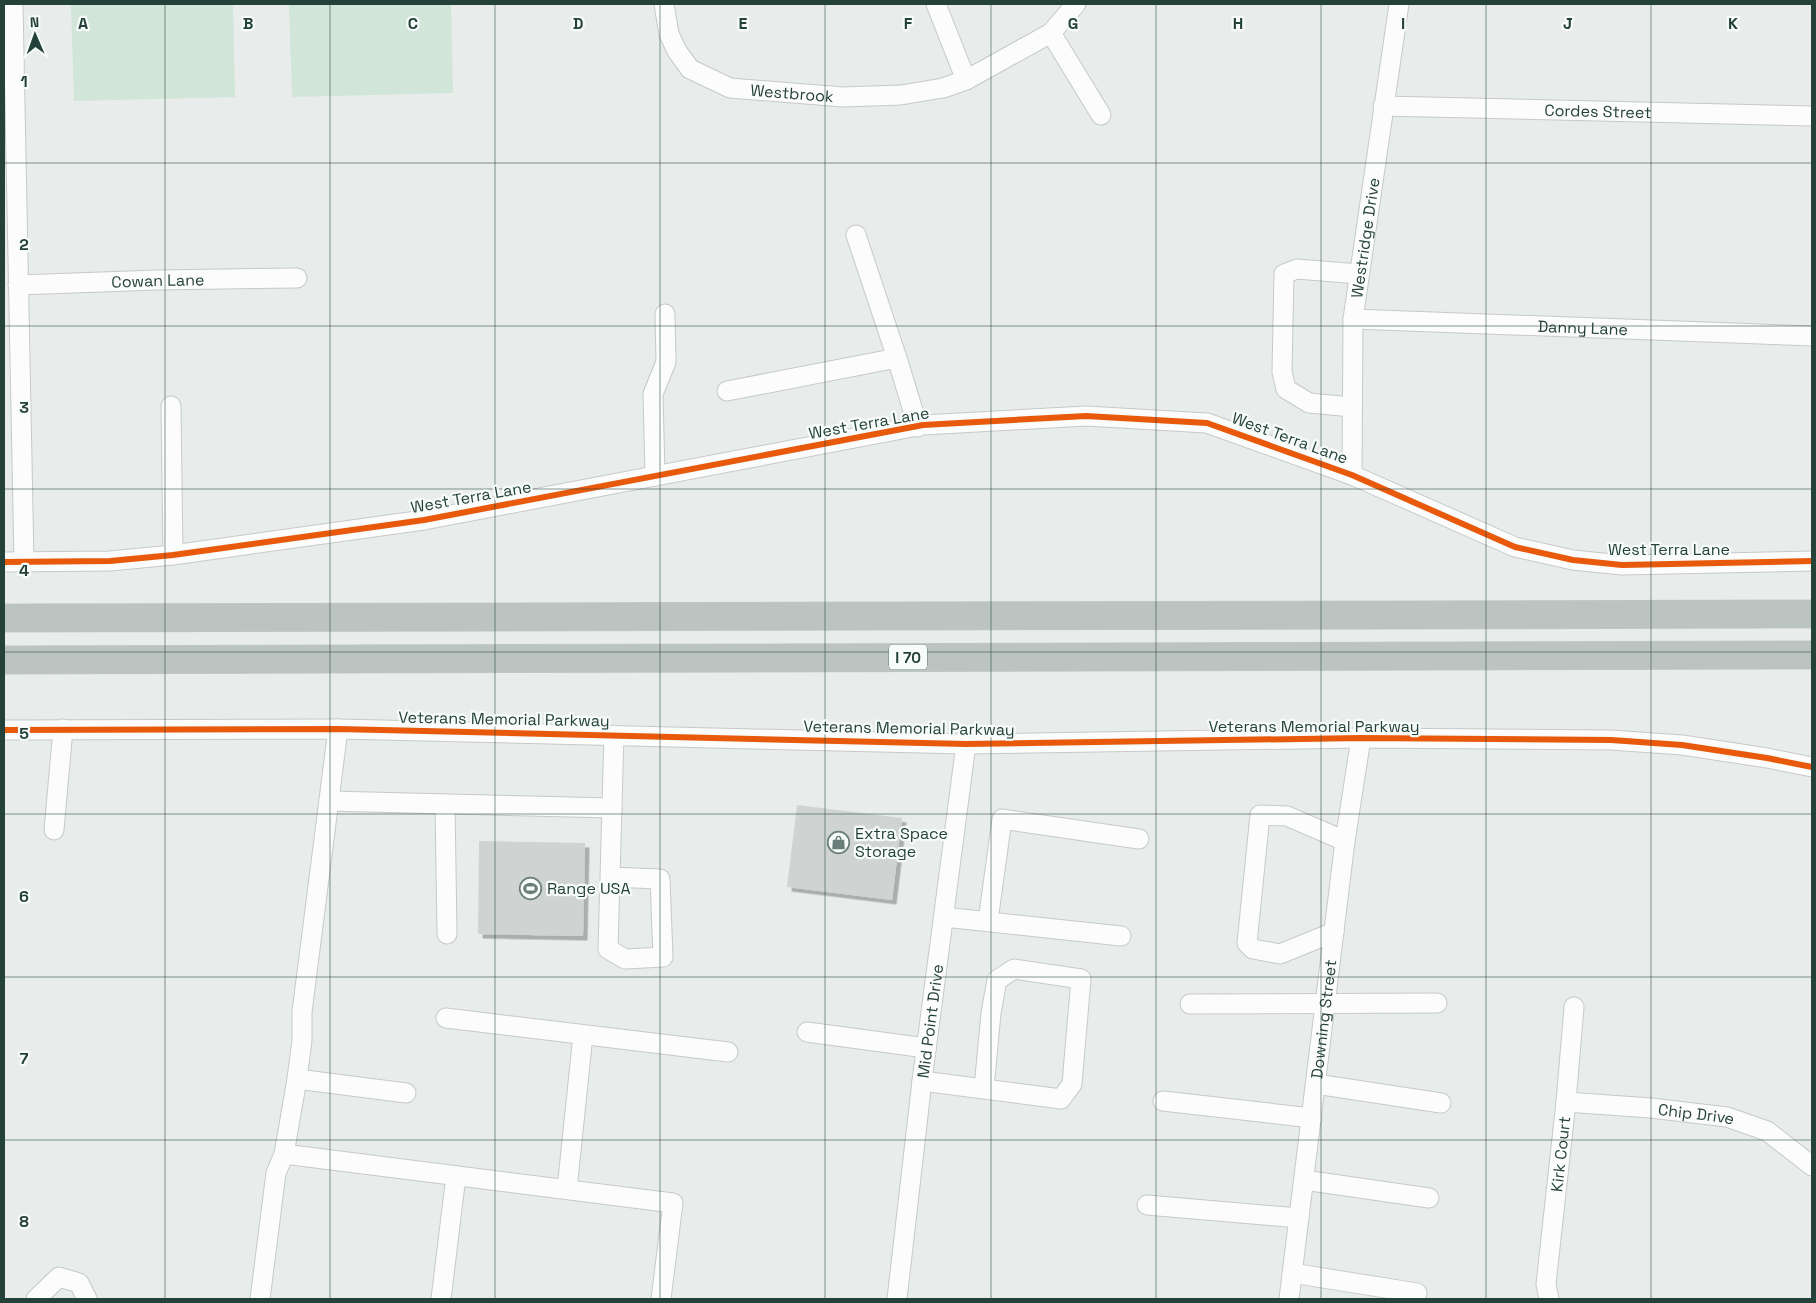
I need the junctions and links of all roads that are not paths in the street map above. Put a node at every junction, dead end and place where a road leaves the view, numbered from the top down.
1 (13, 4) edge
2 (664, 4) edge
3 (936, 4) edge
4 (1076, 4) edge
5 (1399, 4) edge
6 (1051, 33) junction
7 (966, 80) junction
8 (1383, 106) junction
9 (1101, 116) dead end
10 (1812, 116) edge
11 (10, 192) edge
12 (856, 235) dead end
13 (1359, 274) junction
14 (296, 278) dead end
15 (18, 285) junction
16 (665, 314) dead end
17 (1353, 319) junction
18 (1812, 336) edge
19 (898, 358) junction
20 (727, 390) dead end
21 (171, 406) dead end
22 (1352, 407) junction
23 (918, 426) junction
24 (1352, 475) junction
25 (656, 476) junction
26 (173, 555) junction
27 (1812, 561) edge
28 (4, 562) edge
29 (24, 562) junction
30 (1812, 614) edge
31 (4, 618) edge
32 (1812, 655) edge
33 (4, 660) edge
34 (338, 729) junction
35 (4, 730) edge
36 (63, 730) junction
37 (614, 735) junction
38 (1361, 738) junction
39 (966, 744) junction
40 (1812, 767) edge
41 (329, 801) junction
42 (445, 804) junction
43 (612, 808) junction
44 (54, 830) dead end
45 (1139, 839) dead end
46 (1345, 841) junction
47 (610, 877) junction
48 (944, 917) junction
49 (988, 921) junction
50 (1334, 932) junction
51 (446, 934) dead end
52 (1121, 936) dead end
53 (1437, 1003) dead end
54 (1190, 1004) dead end
55 (1325, 1004) junction
56 (1574, 1007) dead end
57 (446, 1018) dead end
58 (807, 1032) dead end
59 (583, 1035) junction
60 (926, 1048) junction
61 (728, 1052) dead end
62 (297, 1078) junction
63 (922, 1081) junction
64 (1316, 1084) junction
65 (984, 1088) junction
66 (406, 1092) dead end
67 (1163, 1101) dead end
68 (1566, 1102) junction
69 (1441, 1103) dead end
70 (1312, 1118) junction
71 (284, 1154) junction
72 (1812, 1166) edge
73 (456, 1176) junction
74 (1304, 1180) junction
75 (567, 1190) junction
76 (1429, 1198) dead end
77 (1147, 1205) dead end
78 (1298, 1218) junction
79 (1292, 1273) junction
80 (1416, 1293) dead end
81 (36, 1299) edge
82 (87, 1299) edge
83 (260, 1299) edge
84 (441, 1299) edge
85 (661, 1299) edge
86 (897, 1299) edge
87 (1289, 1299) edge
88 (1549, 1299) edge

1 - 11 street
2 - 7 street, Westbrook
3 - 7 street
4 - 6 street
5 - 8 street, Westridge Drive
6 - 7 street, Westbrook
6 - 9 street
8 - 10 street, Cordes Street
8 - 13 street, Westridge Drive
11 - 15 street
12 - 19 street
13 - 17 street, Westridge Drive
13 - 22 street
14 - 15 street, Cowan Lane
15 - 29 street
16 - 25 street
17 - 18 street, Danny Lane
17 - 22 street, Westridge Drive
19 - 20 street
19 - 23 street
21 - 26 street
22 - 24 street, Westridge Drive
23 - 24 street, West Terra Lane
23 - 25 street, West Terra Lane
24 - 27 street, West Terra Lane
25 - 26 street, West Terra Lane
26 - 29 street, West Terra Lane
28 - 29 street, West Terra Lane
30 - 31 highway
32 - 33 highway, I 70
34 - 36 street, Veterans Memorial Parkway
34 - 37 street, Veterans Memorial Parkway
34 - 41 street
35 - 36 street, Veterans Memorial Parkway
36 - 44 street
37 - 39 street, Veterans Memorial Parkway
37 - 43 street
38 - 39 street, Veterans Memorial Parkway
38 - 40 street, Veterans Memorial Parkway
38 - 46 street, Downing Street
39 - 48 street, Mid Point Drive
41 - 42 street
41 - 62 street
42 - 43 street
42 - 51 street
43 - 47 street
45 - 49 street
46 - 50 street, Downing Street
46 - 50 street
47 - 47 street
48 - 49 street
48 - 60 street, Mid Point Drive
49 - 52 street
50 - 55 street, Downing Street
53 - 55 street
54 - 55 street
55 - 64 street, Downing Street
56 - 68 street, Kirk Court
57 - 59 street
58 - 60 street
59 - 61 street
59 - 75 street
60 - 63 street, Mid Point Drive
62 - 66 street
62 - 71 street
63 - 65 street
63 - 86 street, Mid Point Drive
64 - 69 street
64 - 70 street, Downing Street
65 - 65 street
67 - 70 street
68 - 72 street, Chip Drive
68 - 88 street, Kirk Court
70 - 74 street, Downing Street
71 - 73 street
71 - 83 street
73 - 75 street
73 - 84 street
74 - 76 street
74 - 78 street, Downing Street
75 - 85 street
77 - 78 street
78 - 79 street, Downing Street
79 - 80 street
79 - 87 street, Downing Street
81 - 82 street

